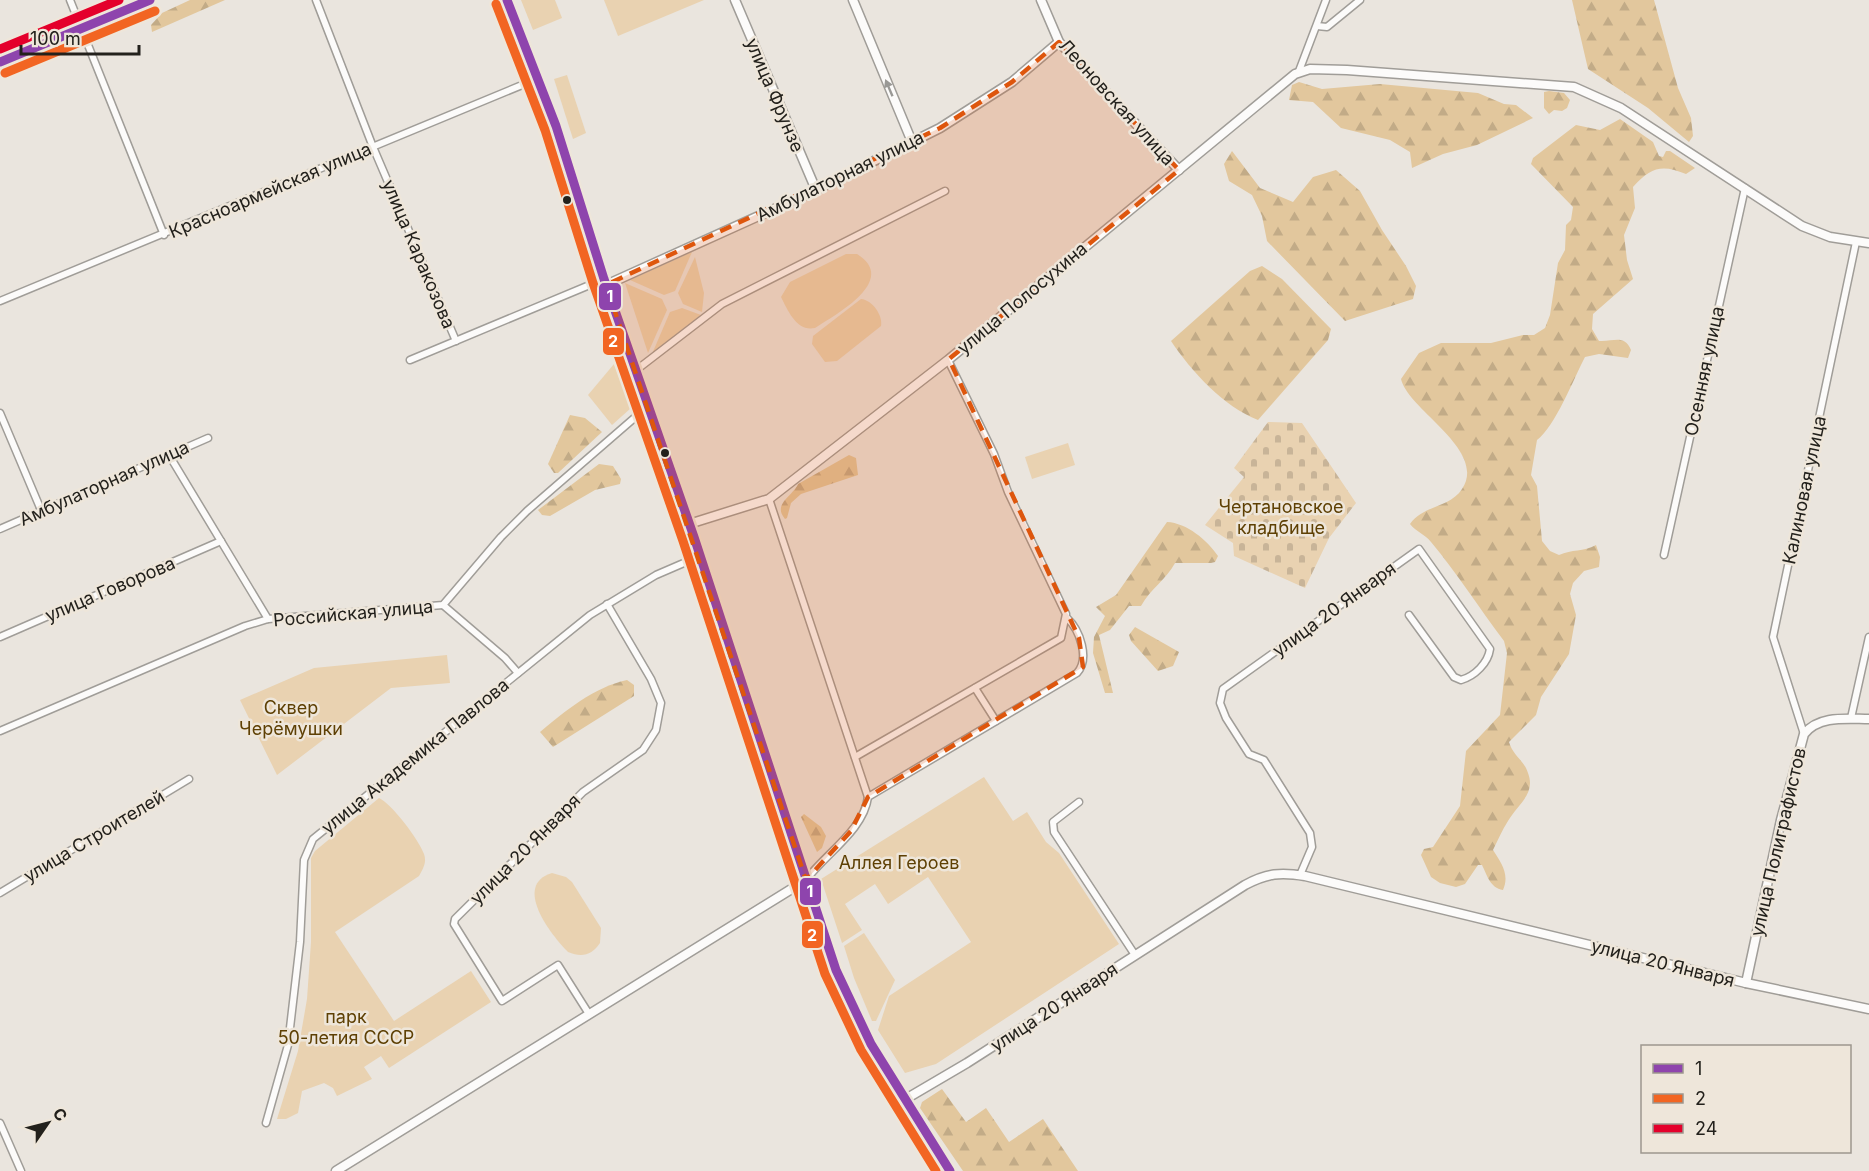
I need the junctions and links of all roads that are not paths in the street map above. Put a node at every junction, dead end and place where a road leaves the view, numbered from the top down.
1 (70, 0) edge
2 (150, 0) edge
3 (316, 0) edge
4 (507, 0) edge
5 (735, 0) edge
6 (853, 0) edge
7 (1041, 0) edge
8 (1326, 0) edge
9 (1360, 0) edge
10 (1317, 26) junction
11 (82, 28) junction
12 (1059, 42) junction
13 (0, 62) edge
14 (1299, 71) junction
15 (539, 78) junction
16 (912, 142) junction
17 (373, 147) junction
18 (1179, 170) junction
19 (1745, 188) junction
20 (816, 190) junction
21 (945, 191) dead end
22 (165, 235) junction
23 (1856, 242) junction
24 (1869, 243) edge
25 (605, 282) junction
26 (0, 301) edge
27 (456, 341) junction
28 (410, 360) dead end
29 (948, 360) junction
30 (635, 371) junction
31 (647, 407) junction
32 (0, 413) edge
33 (208, 438) dead end
34 (169, 455) junction
35 (768, 499) junction
36 (41, 510) junction
37 (689, 524) junction
38 (0, 529) edge
39 (221, 541) junction
40 (1664, 555) dead end
41 (700, 556) junction
42 (443, 604) junction
43 (607, 604) junction
44 (1409, 615) dead end
45 (1067, 618) junction
46 (268, 619) junction
47 (0, 637) edge
48 (1869, 637) edge
49 (518, 673) junction
50 (975, 688) junction
51 (1851, 718) junction
52 (1869, 719) edge
53 (996, 721) junction
54 (0, 731) edge
55 (1804, 734) junction
56 (855, 757) junction
57 (189, 779) dead end
58 (868, 797) junction
59 (1079, 802) dead end
60 (1299, 875) junction
61 (806, 880) junction
62 (0, 893) edge
63 (1135, 955) junction
64 (1746, 983) junction
65 (1869, 1009) edge
66 (589, 1014) junction
67 (904, 1100) junction
68 (0, 1123) edge
69 (266, 1123) dead end
70 (21, 1171) edge
71 (336, 1171) edge
72 (950, 1171) edge

1 - 11 street
2 - 11 street
3 - 17 street, улица Каракозова
4 - 15 main road
5 - 20 street, улица Фрунзе
16 -> 6 street
7 - 12 street, Леоновская улица
8 - 10 street, улица Полосухина
9 - 10 street
10 - 14 street, улица Полосухина
11 - 13 street
11 - 22 street
12 - 16 street, Амбулаторная улица
12 - 18 street, Леоновская улица
14 - 18 street, улица Полосухина
14 - 19 street
15 - 17 street, Красноармейская улица
15 - 25 main road
16 - 20 street, Амбулаторная улица
17 - 22 street, Красноармейская улица
17 - 27 street, улица Каракозова
18 - 29 street, улица Полосухина
19 - 23 street
19 - 40 street, Осенняя улица
20 - 25 street, Амбулаторная улица
21 - 30 street
22 - 26 street, Красноармейская улица
23 - 24 street
23 - 55 street, Калиновая улица
25 - 27 street, Амбулаторная улица
25 - 30 main road
27 - 28 street, Амбулаторная улица
29 - 35 street, улица Полосухина
29 - 45 street
30 - 31 main road
31 - 37 main road
31 - 42 street, Российская улица
32 - 36 street
33 - 34 street, Амбулаторная улица
34 - 36 street, Амбулаторная улица
34 - 39 street
35 - 37 street, улица Полосухина
35 - 56 street
36 - 38 street, Амбулаторная улица
37 - 41 main road
39 - 46 street
39 - 47 street, улица Говорова
41 - 43 street, улица Академика Павлова
41 - 61 main road
42 - 46 street, Российская улица
42 - 49 street
43 - 49 street, улица Академика Павлова
43 - 66 street, улица 20 Января
44 - 60 street, улица 20 Января
45 - 50 street
45 - 53 street
46 - 54 street, Российская улица
48 - 51 street
49 - 69 street, улица Академика Павлова
50 - 53 street
50 - 56 street
51 - 52 street, улица Полиграфистов
51 - 55 street, улица Полиграфистов
53 - 58 street
55 - 64 street, улица Полиграфистов
56 - 58 street
57 - 62 street, улица Строителей
58 - 61 street
59 - 63 street
60 - 63 street, улица 20 Января
60 - 64 street, улица 20 Января
61 - 66 street
61 - 67 main road
63 - 67 street, улица 20 Января
64 - 65 street, улица 20 Января
66 - 71 street
67 - 72 main road
68 - 70 street

